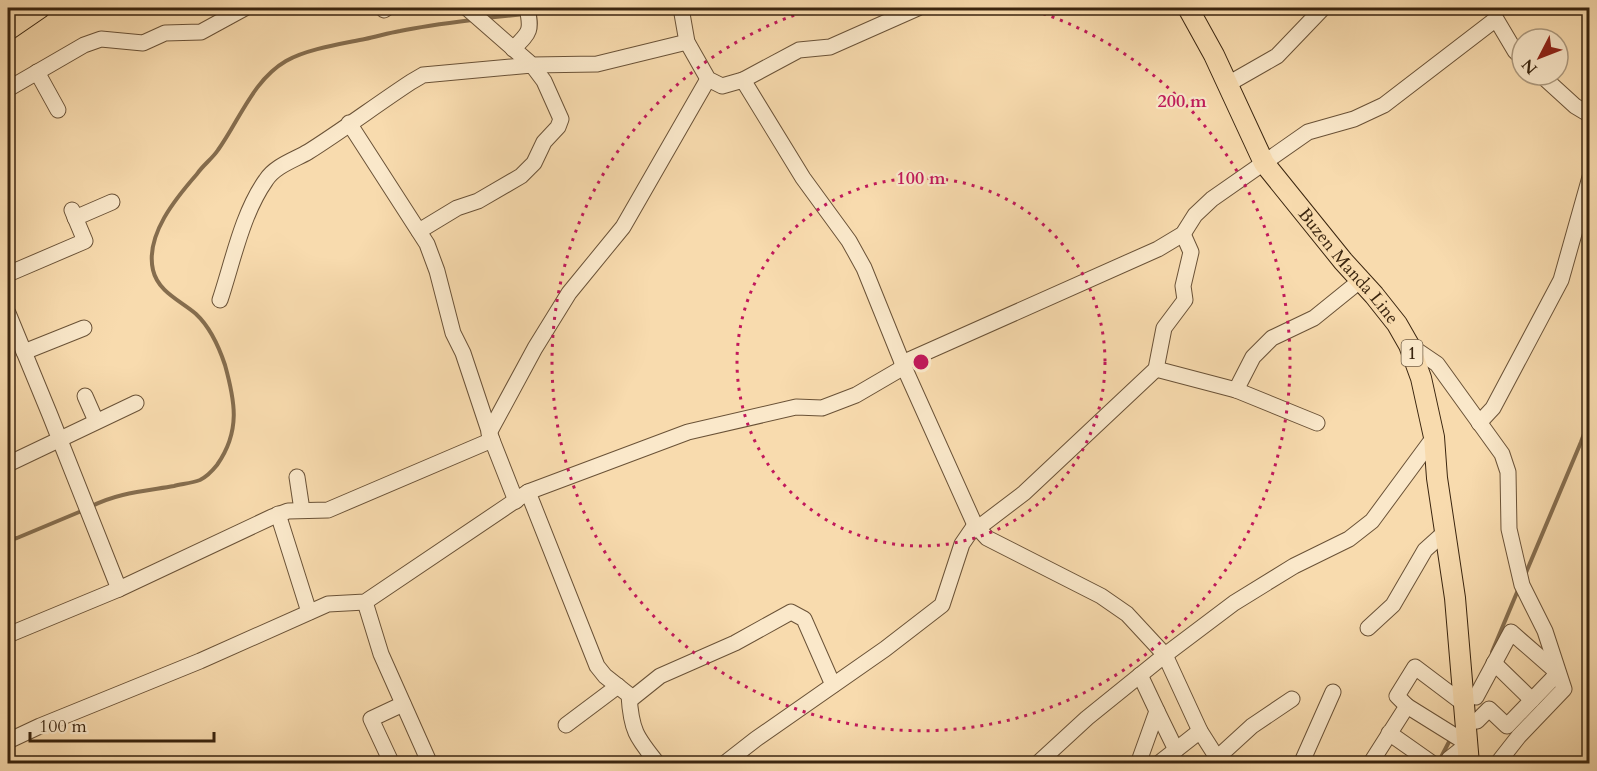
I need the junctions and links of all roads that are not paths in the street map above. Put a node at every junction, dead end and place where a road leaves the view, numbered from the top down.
1 (40, 8) edge
2 (245, 8) edge
3 (466, 8) edge
4 (527, 8) edge
5 (681, 8) edge
6 (918, 8) edge
7 (1188, 8) edge
8 (1323, 8) edge
9 (8, 30) edge
10 (687, 42) junction
11 (1510, 43) edge
12 (513, 50) junction
13 (532, 65) junction
14 (38, 72) junction
15 (708, 79) junction
16 (743, 80) junction
17 (1228, 84) junction
18 (1554, 87) edge
19 (8, 89) edge
20 (58, 110) dead end
21 (1590, 115) edge
22 (349, 123) junction
23 (1264, 163) junction
24 (1590, 177) edge
25 (112, 202) dead end
26 (419, 231) junction
27 (1183, 234) junction
28 (8, 274) edge
29 (1360, 280) junction
30 (220, 300) dead end
31 (8, 313) edge
32 (84, 328) dead end
33 (1409, 345) junction
34 (24, 352) junction
35 (903, 365) junction
36 (1156, 369) junction
37 (1236, 390) junction
38 (86, 396) dead end
39 (136, 403) dead end
40 (96, 421) junction
41 (1317, 423) dead end
42 (1479, 423) junction
43 (490, 437) junction
44 (1434, 437) junction
45 (60, 438) junction
46 (8, 464) edge
47 (297, 477) dead end
48 (522, 497) junction
49 (302, 510) junction
50 (278, 514) junction
51 (977, 526) junction
52 (1445, 532) junction
53 (119, 590) junction
54 (364, 602) junction
55 (309, 612) junction
56 (1368, 628) dead end
57 (8, 635) edge
58 (1165, 654) junction
59 (1494, 663) junction
60 (1558, 673) junction
61 (1140, 675) junction
62 (833, 685) junction
63 (618, 686) junction
64 (1333, 692) dead end
65 (1292, 699) dead end
66 (630, 700) junction
67 (1532, 700) junction
68 (1467, 702) junction
69 (404, 704) junction
70 (1407, 705) junction
71 (1489, 709) junction
72 (1157, 711) junction
73 (566, 725) dead end
74 (1200, 731) junction
75 (1389, 734) junction
76 (8, 741) edge
77 (1176, 750) junction
78 (1468, 754) edge
79 (1219, 761) edge
80 (428, 763) edge
81 (392, 764) edge
82 (658, 764) edge
83 (723, 764) edge
84 (1037, 764) edge
85 (1138, 764) edge
86 (1158, 764) edge
87 (1301, 764) edge
88 (1376, 764) edge
89 (1433, 764) edge
90 (1446, 764) edge
91 (1497, 764) edge

1 - 9 main road
2 - 14 street
3 - 12 street
4 - 12 street
5 - 10 street
6 - 16 street
7 - 17 main road, Buzen Manda Line / 1
8 - 17 street
10 - 13 street
10 - 15 street
11 - 23 street
12 - 13 street
13 - 22 street
13 - 26 street
14 - 19 street
14 - 20 street
15 - 16 street
15 - 43 street
16 - 35 street
17 - 23 main road, Buzen Manda Line / 1
18 - 21 street
22 - 26 street
22 - 30 street
23 - 27 street
23 - 29 main road, Buzen Manda Line / 1
24 - 42 street
25 - 28 street
26 - 43 street
27 - 35 street
27 - 36 street
29 - 33 main road, Buzen Manda Line / 1
29 - 37 street
31 - 34 street
32 - 34 street
33 - 42 street
33 - 44 main road, Buzen Manda Line / 1
34 - 45 street
35 - 48 street
35 - 51 street
36 - 37 street
36 - 51 street
37 - 41 street
38 - 40 street
39 - 40 street
40 - 45 street
42 - 60 street
43 - 48 street
43 - 49 street
44 - 52 main road, Buzen Manda Line / 1
44 - 58 street
45 - 46 street
45 - 53 street
47 - 49 street
48 - 54 street
48 - 63 street
49 - 50 street
50 - 53 street
50 - 55 street
51 - 58 street
51 - 62 street
52 - 56 street
52 - 68 main road, Buzen Manda Line / 1
53 - 57 street
54 - 55 street
54 - 69 street
55 - 76 street
58 - 61 street
58 - 74 street
59 - 60 street
59 - 67 street
59 - 68 street
60 - 67 street
60 - 91 street
61 - 72 street
61 - 84 street
62 - 66 street
62 - 83 street
63 - 66 street
63 - 73 street
64 - 87 street
65 - 79 street
66 - 82 street
67 - 71 street
68 - 70 street
68 - 71 street
68 - 71 street
68 - 78 main road, Buzen Manda Line / 1
69 - 80 street
69 - 81 street
70 - 75 street
70 - 78 street
72 - 77 street
72 - 85 street
74 - 77 street
74 - 79 street
75 - 88 street
75 - 89 street
77 - 86 street
78 - 90 street

